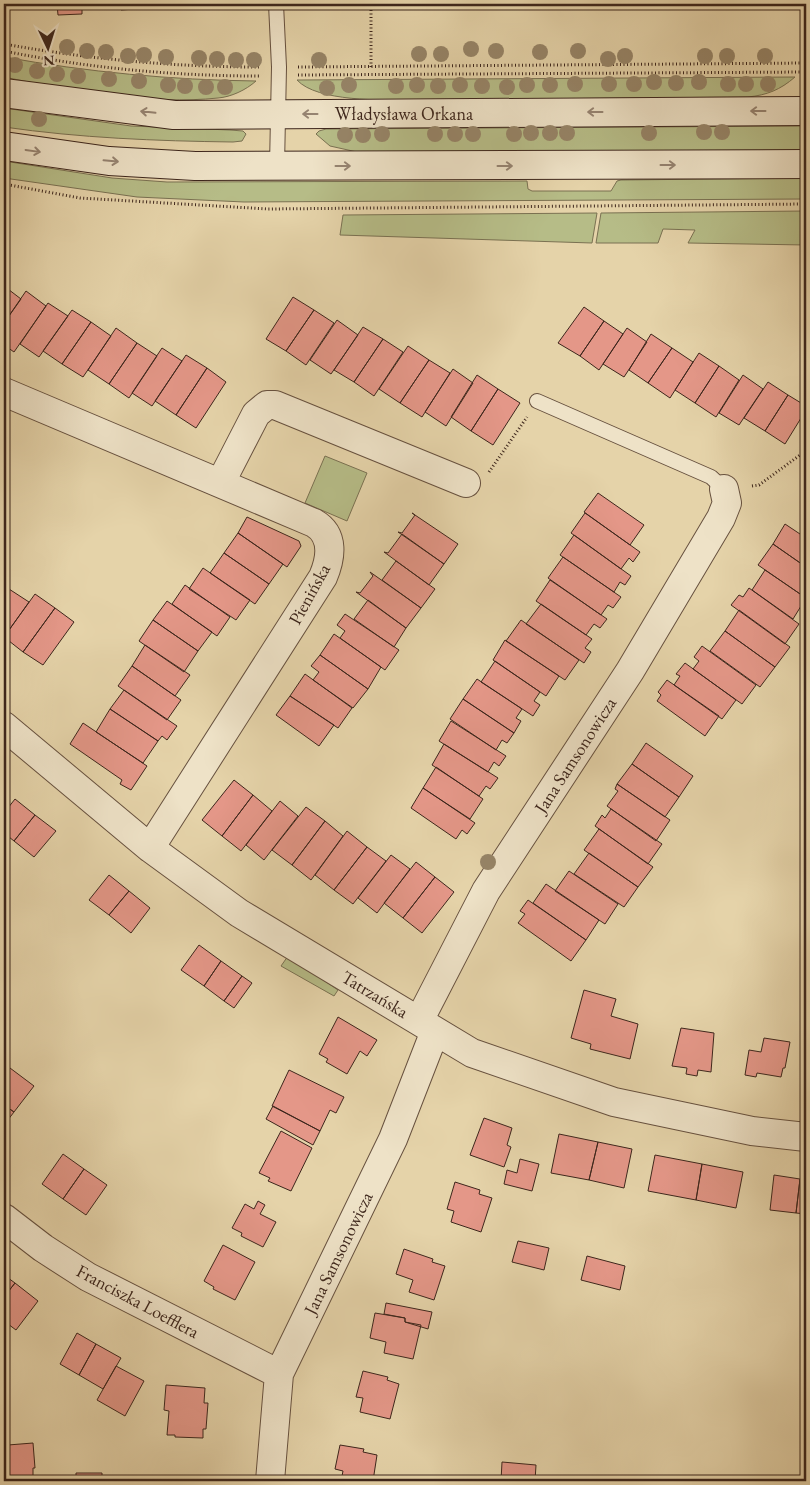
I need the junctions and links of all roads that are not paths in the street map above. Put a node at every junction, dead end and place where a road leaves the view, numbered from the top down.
1 (276, 4) edge
2 (4, 93) edge
3 (806, 111) edge
4 (277, 114) junction
5 (4, 146) edge
6 (806, 164) edge
7 (277, 166) junction
8 (4, 392) edge
9 (537, 402) road end
10 (221, 482) junction
11 (466, 483) road end
12 (724, 489) joint
13 (4, 726) edge
14 (150, 848) junction
15 (427, 1026) junction
16 (806, 1137) edge
17 (4, 1218) edge
18 (279, 1374) junction
19 (270, 1481) edge

1 - 4 lane
4 -> 2 street, Władysława Orkana
3 -> 4 street, Władysława Orkana
4 - 7 lane
5 -> 7 street
7 -> 6 street
8 - 10 street, Pienińska
9 - 12 lane
10 - 11 street
10 - 14 street, Pienińska
12 - 15 street, Jana Samsonowicza
13 - 14 street, Tatrzańska
14 - 15 street, Tatrzańska
15 - 16 street, Tatrzańska
15 - 18 street, Jana Samsonowicza
17 - 18 street, Franciszka Loefflera
18 - 19 street, Jana Samsonowicza

